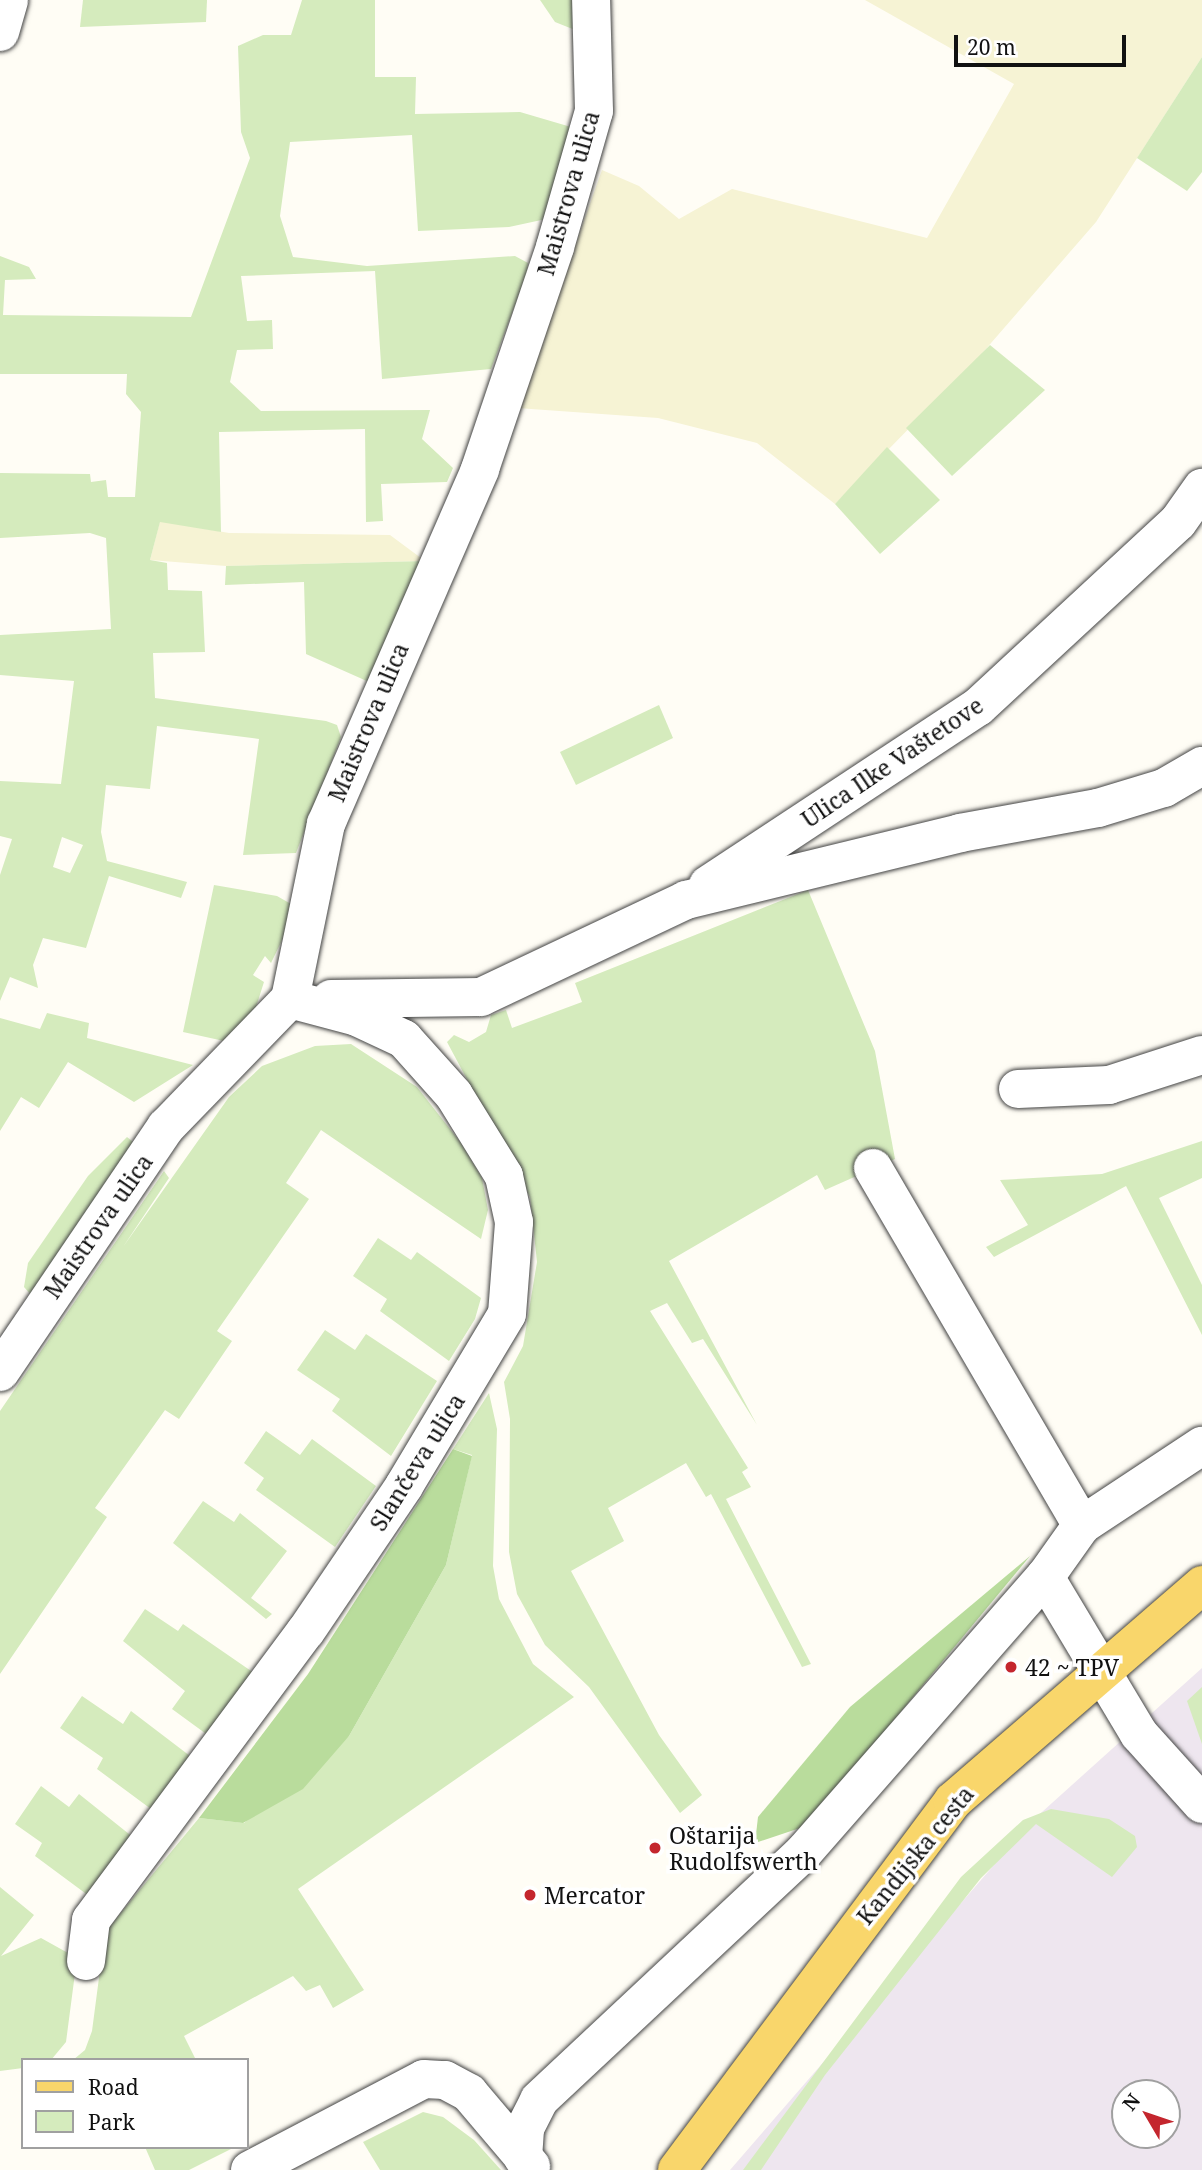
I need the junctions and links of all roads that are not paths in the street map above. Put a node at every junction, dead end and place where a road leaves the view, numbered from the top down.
1 (9, 0) edge
2 (591, 0) edge
3 (0, 32) edge
4 (1202, 488) edge
5 (1202, 766) edge
6 (686, 900) junction
7 (290, 999) junction
8 (1202, 1055) edge
9 (1018, 1089) dead end
10 (873, 1168) dead end
11 (0, 1372) edge
12 (1202, 1446) edge
13 (1082, 1525) junction
14 (1045, 1577) junction
15 (1202, 1585) edge
16 (1098, 1670) junction
17 (1202, 1804) edge
18 (86, 1961) dead end
19 (529, 2164) edge
20 (250, 2170) edge
21 (677, 2170) edge

1 - 3 street
2 - 7 street, Maistrova ulica
4 - 6 street, Ulica Ilke Vaštetove
5 - 6 street, Ulica Ilke Vaštetove
6 - 7 street, Ulica Ilke Vaštetove
7 - 11 street, Maistrova ulica
7 - 18 street, Slančeva ulica
8 - 9 street
10 - 13 street
12 - 13 street
13 - 14 street
14 - 16 street
14 - 19 street
15 - 16 main road, Kandijska cesta
16 - 17 street
16 - 21 main road, Kandijska cesta
19 - 20 street

